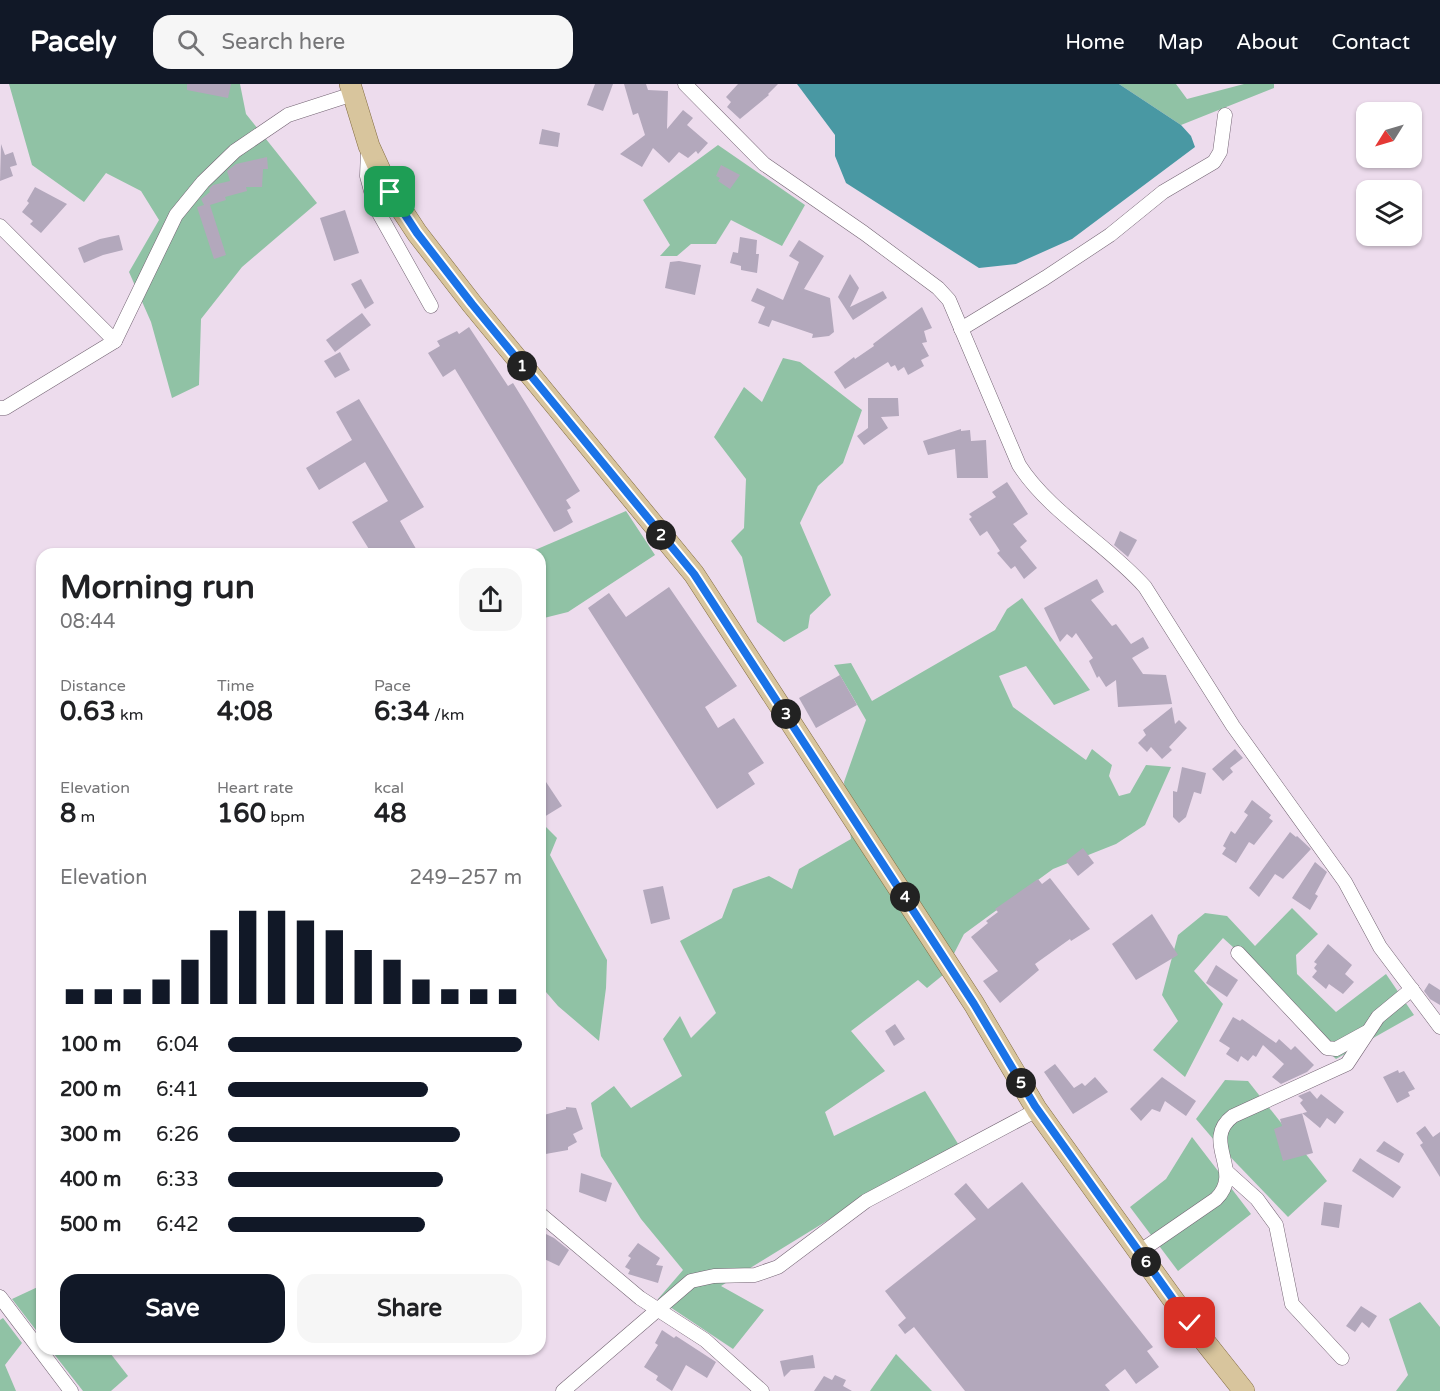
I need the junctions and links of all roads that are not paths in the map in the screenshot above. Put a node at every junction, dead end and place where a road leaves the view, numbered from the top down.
1 (685, 84) edge
2 (352, 89) edge
3 (1225, 115) dead end
4 (369, 146) junction
5 (0, 226) edge
6 (431, 306) dead end
7 (961, 329) junction
8 (115, 341) junction
9 (0, 408) edge
10 (1238, 953) dead end
11 (1412, 989) junction
12 (1440, 1027) edge
13 (1367, 1032) junction
14 (1037, 1110) junction
15 (1227, 1172) junction
16 (546, 1219) edge
17 (1139, 1252) junction
18 (0, 1297) edge
19 (656, 1310) junction
20 (36, 1345) edge
21 (44, 1355) edge
22 (1342, 1358) dead end
23 (71, 1391) edge
24 (563, 1391) edge
25 (762, 1391) edge
26 (1244, 1391) edge

1 - 7 street
2 - 4 main road
2 - 8 street
3 - 7 street
4 - 6 street
4 - 14 main road
5 - 8 street
7 - 11 street
8 - 9 street
10 - 13 street
11 - 12 street
11 - 13 street
13 - 15 street
14 - 17 main road
14 - 19 street
15 - 17 street
15 - 22 street
16 - 19 street
17 - 26 main road
18 - 20 street
19 - 24 street
19 - 25 street
21 - 23 street

